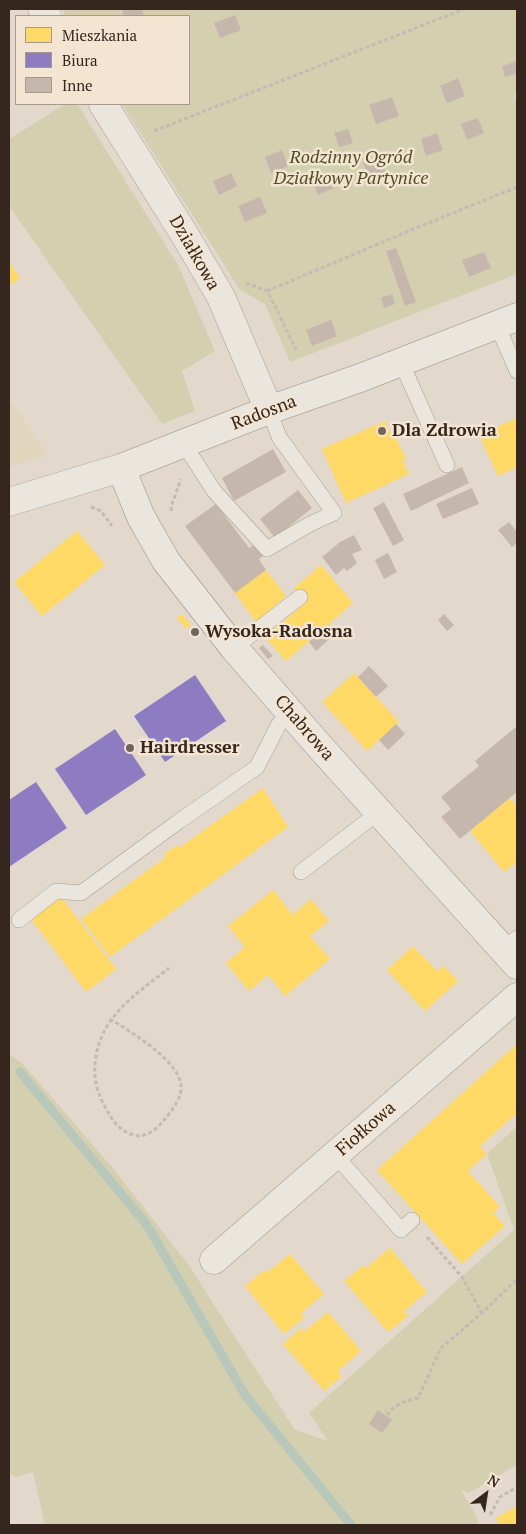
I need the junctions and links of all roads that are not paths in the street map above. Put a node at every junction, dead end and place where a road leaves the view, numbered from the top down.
1 (104, 105) edge
2 (507, 321) edge
3 (401, 362) junction
4 (517, 371) edge
5 (269, 410) junction
6 (184, 444) junction
7 (446, 465) dead end
8 (121, 468) junction
9 (9, 502) edge
10 (300, 596) dead end
11 (234, 648) junction
12 (291, 713) junction
13 (379, 812) junction
14 (300, 872) dead end
15 (19, 920) dead end
16 (512, 951) edge
17 (517, 997) edge
18 (336, 1156) junction
19 (412, 1220) dead end
20 (214, 1260) dead end

1 - 5 street, Działkowa
2 - 3 street, Radosna
2 - 4 lane
3 - 5 street, Radosna
3 - 7 lane
5 - 6 street, Radosna
5 - 6 lane
6 - 8 street, Radosna
8 - 9 street, Radosna
8 - 11 street, Chabrowa
10 - 11 lane
11 - 12 street, Chabrowa
12 - 13 street, Chabrowa
12 - 15 lane
13 - 14 lane
13 - 16 street, Chabrowa
17 - 18 street, Fiołkowa
18 - 19 lane
18 - 20 street, Fiołkowa

